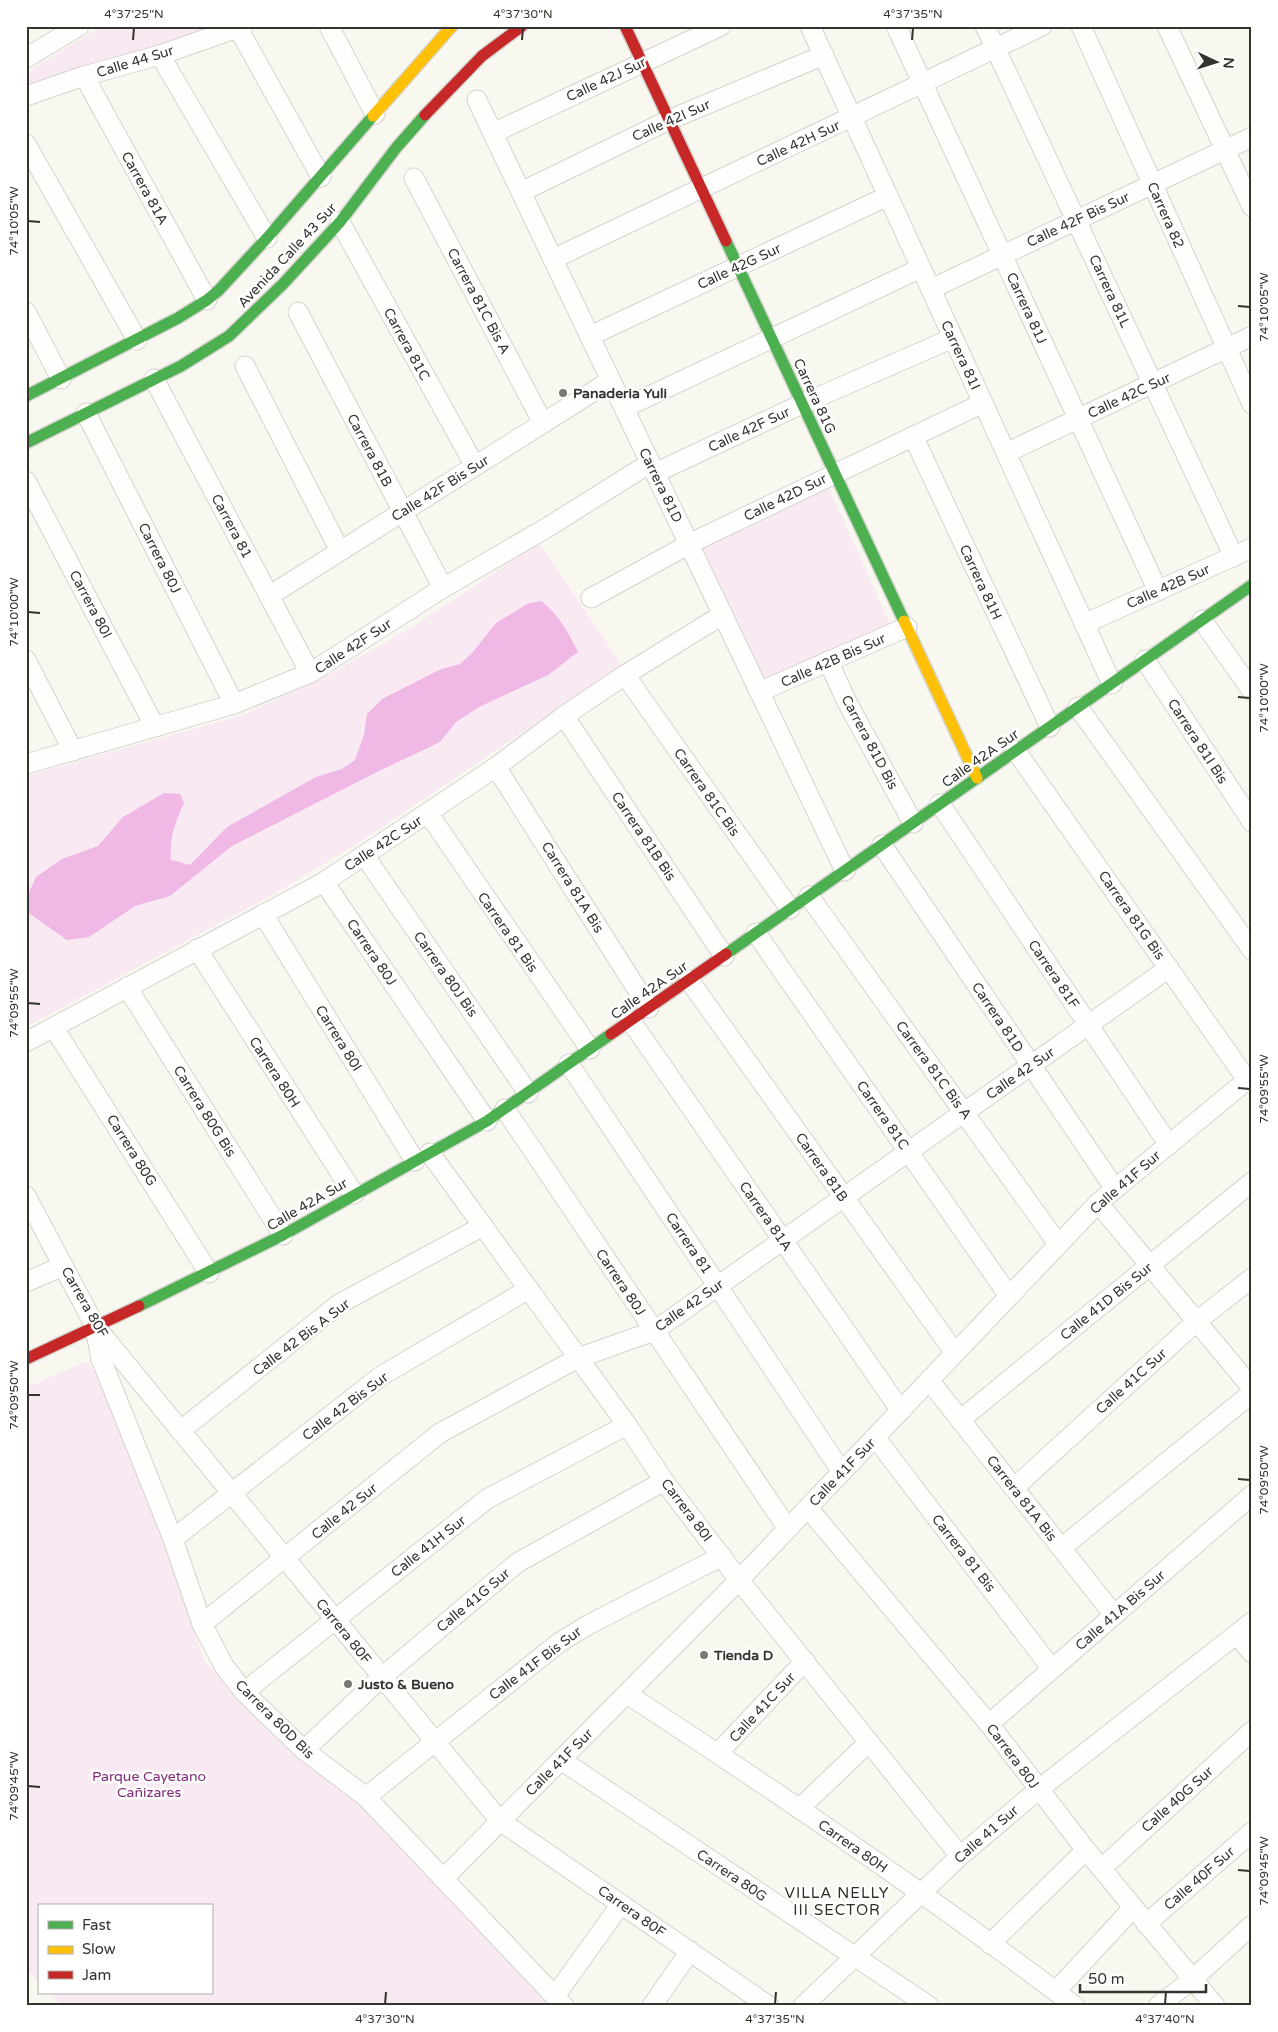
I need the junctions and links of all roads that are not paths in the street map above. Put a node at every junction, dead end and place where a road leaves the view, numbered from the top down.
1 (80, 26) edge
2 (329, 26) edge
3 (452, 26) edge
4 (522, 26) edge
5 (625, 26) edge
6 (720, 26) edge
7 (810, 26) edge
8 (896, 26) edge
9 (985, 26) edge
10 (1042, 26) edge
11 (1081, 26) edge
12 (1167, 26) edge
13 (241, 27) edge
14 (996, 49) junction
15 (160, 55) junction
16 (824, 56) junction
17 (26, 58) edge
18 (642, 62) junction
19 (84, 76) junction
20 (923, 83) junction
21 (26, 96) edge
22 (477, 100) dead end
23 (375, 114) junction
24 (852, 117) junction
25 (669, 120) junction
26 (493, 133) junction
27 (1252, 137) edge
28 (26, 144) edge
29 (1225, 149) junction
30 (321, 177) junction
31 (414, 178) dead end
32 (1152, 184) junction
33 (701, 188) junction
34 (521, 192) junction
35 (888, 196) junction
36 (1252, 207) edge
37 (1077, 221) junction
38 (340, 222) junction
39 (267, 238) junction
40 (1002, 255) junction
41 (553, 259) junction
42 (738, 266) junction
43 (921, 268) junction
44 (930, 289) junction
45 (207, 300) junction
46 (26, 312) edge
47 (298, 312) dead end
48 (590, 336) junction
49 (1252, 336) edge
50 (771, 338) junction
51 (953, 338) junction
52 (137, 340) junction
53 (1227, 348) junction
54 (245, 366) dead end
55 (61, 379) junction
56 (154, 379) junction
57 (610, 381) junction
58 (1153, 385) junction
59 (26, 396) edge
60 (983, 402) junction
61 (802, 404) junction
62 (1252, 404) edge
63 (624, 408) junction
64 (86, 413) junction
65 (1079, 419) junction
66 (543, 423) junction
67 (913, 436) junction
68 (26, 443) edge
69 (1006, 453) junction
70 (475, 466) junction
71 (652, 468) junction
72 (835, 474) junction
73 (26, 481) edge
74 (403, 512) junction
75 (689, 544) junction
76 (1252, 548) edge
77 (340, 551) junction
78 (1234, 557) junction
79 (1252, 585) edge
80 (443, 588) junction
81 (1158, 590) junction
82 (269, 596) junction
83 (591, 598) dead end
84 (722, 615) junction
85 (1202, 620) junction
86 (1084, 624) junction
87 (907, 627) junction
88 (26, 660) edge
89 (1145, 660) junction
90 (828, 661) junction
91 (310, 673) junction
92 (625, 675) junction
93 (1112, 684) junction
94 (1252, 691) edge
95 (759, 692) junction
96 (234, 704) junction
97 (1078, 707) junction
98 (564, 716) junction
99 (155, 727) junction
100 (1050, 727) junction
101 (73, 751) junction
102 (1016, 751) junction
103 (26, 764) edge
104 (496, 767) junction
105 (977, 778) junction
106 (940, 804) junction
107 (428, 813) junction
108 (1252, 822) edge
109 (913, 823) junction
110 (882, 845) junction
111 (364, 855) junction
112 (845, 871) junction
113 (324, 882) junction
114 (809, 896) junction
115 (790, 909) junction
116 (263, 914) junction
117 (756, 933) junction
118 (197, 949) junction
119 (1252, 950) edge
120 (724, 956) junction
121 (1169, 968) junction
122 (689, 980) junction
123 (127, 987) junction
124 (649, 1008) junction
125 (631, 1021) junction
126 (1088, 1025) junction
127 (54, 1028) junction
128 (26, 1042) edge
129 (590, 1049) junction
130 (569, 1064) junction
131 (1031, 1065) junction
132 (1250, 1078) edge
133 (528, 1093) junction
134 (505, 1109) junction
135 (964, 1112) junction
136 (487, 1121) junction
137 (1169, 1145) junction
138 (909, 1152) junction
139 (423, 1157) junction
140 (1252, 1182) edge
141 (1115, 1189) junction
142 (354, 1194) junction
143 (26, 1196) edge
144 (844, 1197) junction
145 (1098, 1203) junction
146 (483, 1226) junction
147 (283, 1235) junction
148 (783, 1240) junction
149 (1058, 1244) junction
150 (1150, 1265) junction
151 (63, 1266) junction
152 (210, 1273) junction
153 (1252, 1278) edge
154 (26, 1282) edge
155 (718, 1286) junction
156 (529, 1289) junction
157 (1009, 1296) junction
158 (1197, 1321) junction
159 (95, 1326) junction
160 (654, 1330) junction
161 (955, 1354) junction
162 (578, 1358) junction
163 (26, 1359) edge
164 (929, 1380) junction
165 (1252, 1388) edge
166 (1252, 1393) edge
167 (901, 1410) junction
168 (960, 1420) junction
169 (627, 1425) junction
170 (180, 1431) junction
171 (875, 1438) junction
172 (842, 1472) junction
173 (664, 1481) junction
174 (1014, 1488) junction
175 (232, 1494) junction
176 (1252, 1495) edge
177 (808, 1508) junction
178 (788, 1529) junction
179 (173, 1539) junction
180 (1061, 1548) junction
181 (722, 1556) junction
182 (285, 1558) junction
183 (740, 1580) junction
184 (1114, 1615) junction
185 (335, 1620) junction
186 (1252, 1622) edge
187 (202, 1624) junction
188 (1237, 1634) junction
189 (1252, 1653) edge
190 (805, 1662) junction
191 (1052, 1669) junction
192 (382, 1677) junction
193 (244, 1692) junction
194 (626, 1694) junction
195 (989, 1724) junction
196 (1252, 1731) edge
197 (434, 1741) junction
198 (869, 1742) junction
199 (304, 1750) junction
200 (718, 1754) junction
201 (561, 1760) junction
202 (1038, 1790) junction
203 (366, 1797) junction
204 (799, 1809) junction
205 (500, 1821) junction
206 (1252, 1832) edge
207 (1086, 1850) junction
208 (960, 1856) junction
209 (1102, 1868) junction
210 (443, 1879) junction
211 (920, 1893) junction
212 (621, 1904) junction
213 (1133, 1908) junction
214 (1146, 1924) junction
215 (1252, 1925) edge
216 (990, 1944) junction
217 (690, 1951) junction
218 (853, 1957) junction
219 (1193, 1979) junction
220 (1056, 1991) junction
221 (749, 2000) edge
222 (559, 2001) edge
223 (652, 2006) edge
224 (769, 2006) edge
225 (803, 2006) edge
226 (929, 2006) edge
227 (1075, 2006) edge
228 (1158, 2006) edge
229 (1215, 2006) edge

1 - 17 street
2 - 23 street
3 - 23 street, Avenida Calle 43 Sur
4 - 38 street, Avenida Calle 43 Sur
5 - 18 street, Carrera 81G
6 - 18 street, Calle 42J Sur
7 - 16 street, Carrera 81I
8 - 20 street, Carrera 81J
9 - 14 street, Carrera 81L
10 - 14 street, Calle 42H Sur
11 - 32 street, Carrera 82
12 - 29 street
13 - 15 street, Calle 44 Sur
13 - 30 street
14 - 20 street, Calle 42H Sur
14 - 37 street, Carrera 81L
15 - 19 street, Calle 44 Sur
15 - 39 street
16 - 24 street, Carrera 81I
16 - 25 street, Calle 42I Sur
18 - 25 street, Carrera 81G
18 - 26 street, Calle 42J Sur
19 - 21 street, Calle 44 Sur
19 - 45 street, Carrera 81A
20 - 24 street, Calle 42H Sur
20 - 40 street, Carrera 81J
22 - 26 street, Carrera 81D
23 - 30 street, Avenida Calle 43 Sur
24 - 33 street, Calle 42H Sur
24 - 35 street, Carrera 81I
25 - 33 street, Carrera 81G
25 - 34 street, Calle 42I Sur
26 - 34 street, Carrera 81D
27 - 29 street, Calle 42F Bis Sur
28 - 52 street
29 - 32 street, Calle 42F Bis Sur
29 - 36 street
30 - 39 street, Avenida Calle 43 Sur
31 - 66 street, Carrera 81C Bis A
32 - 37 street, Calle 42F Bis Sur
32 - 53 street, Carrera 82
33 - 41 street, Calle 42H Sur
33 - 42 street, Carrera 81G
34 - 41 street, Carrera 81D
35 - 42 street, Calle 42G Sur
35 - 43 street, Carrera 81I
37 - 40 street, Calle 42F Bis Sur
37 - 58 street, Carrera 81L
38 - 56 street, Avenida Calle 43 Sur
38 - 70 street, Carrera 81C
39 - 45 street, Avenida Calle 43 Sur
40 - 44 street, Calle 42F Bis Sur
40 - 65 street, Carrera 81J
41 - 48 street, Carrera 81D
42 - 48 street, Calle 42G Sur
42 - 50 street, Carrera 81G
43 - 44 street, Carrera 81I
43 - 50 street
44 - 51 street, Carrera 81I
45 - 52 street, Avenida Calle 43 Sur
46 - 55 street
47 - 74 street, Carrera 81B
48 - 57 street, Carrera 81D
49 - 53 street, Calle 42C Sur
50 - 61 street, Carrera 81G
50 - 63 street
51 - 60 street, Carrera 81I
51 - 61 street, Calle 42F Sur
52 - 55 street, Avenida Calle 43 Sur
53 - 58 street, Calle 42C Sur
53 - 62 street, Carrera 82
54 - 77 street
55 - 59 street, Avenida Calle 43 Sur
56 - 64 street, Avenida Calle 43 Sur
56 - 82 street, Carrera 81
57 - 63 street, Carrera 81D
57 - 66 street, Calle 42F Bis Sur
58 - 65 street, Calle 42C Sur
58 - 78 street, Carrera 81L
60 - 67 street, Calle 42D Sur
60 - 69 street, Carrera 81I
61 - 71 street, Calle 42F Sur
61 - 72 street, Carrera 81G
63 - 71 street, Carrera 81D
64 - 68 street, Avenida Calle 43 Sur
64 - 96 street, Carrera 80J
65 - 69 street, Calle 42C Sur
65 - 81 street, Carrera 81J
66 - 70 street, Calle 42F Bis Sur
67 - 72 street, Calle 42D Sur
67 - 100 street, Carrera 81H
69 - 86 street, Carrera 81I
70 - 74 street, Calle 42F Bis Sur
71 - 75 street, Carrera 81D
71 - 80 street, Calle 42F Sur
72 - 75 street, Calle 42D Sur
72 - 87 street, Carrera 81G
73 - 99 street, Carrera 80I
74 - 77 street, Calle 42F Bis Sur
74 - 80 street, Carrera 81B
75 - 83 street, Calle 42D Sur
75 - 84 street, Carrera 81D
76 - 78 street, Calle 42B Sur
77 - 82 street, Calle 42F Bis Sur
78 - 81 street, Calle 42B Sur
79 - 85 street, Calle 42A Sur
80 - 91 street, Calle 42F Sur
81 - 86 street, Calle 42B Sur
82 - 91 street, Carrera 81
84 - 92 street, Calle 42C Sur
84 - 95 street, Carrera 81D
85 - 89 street, Calle 42A Sur
85 - 94 street
86 - 93 street, Carrera 81I
87 - 90 street, Calle 42B Bis Sur
87 - 105 street, Carrera 81G
88 - 101 street
89 - 93 street, Calle 42A Sur
89 - 108 street, Carrera 81I Bis
90 - 95 street, Calle 42B Bis Sur
90 - 109 street, Carrera 81D Bis
91 - 96 street, Calle 42F Sur
92 - 98 street, Calle 42C Sur
92 - 115 street, Carrera 81C Bis
93 - 97 street, Calle 42A Sur
95 - 112 street, Carrera 81D
96 - 99 street, Calle 42F Sur
97 - 100 street, Calle 42A Sur
97 - 119 street
98 - 104 street, Calle 42C Sur
98 - 120 street, Carrera 81B Bis
99 - 101 street, Calle 42F Sur
100 - 102 street, Calle 42A Sur
101 - 103 street, Calle 42F Sur
102 - 105 street, Calle 42A Sur
102 - 121 street, Carrera 81G Bis
104 - 107 street, Calle 42C Sur
104 - 124 street, Carrera 81A Bis
105 - 106 street, Calle 42A Sur
106 - 109 street, Calle 42A Sur
106 - 126 street, Carrera 81F
107 - 111 street, Calle 42C Sur
107 - 129 street, Carrera 81 Bis
109 - 110 street, Calle 42A Sur
110 - 112 street, Calle 42A Sur
110 - 131 street, Carrera 81D
111 - 113 street, Calle 42C Sur
111 - 133 street, Carrera 80J Bis
112 - 114 street, Calle 42A Sur
113 - 116 street, Calle 42C Sur
113 - 136 street, Carrera 80J
114 - 115 street, Calle 42A Sur
114 - 135 street, Carrera 81C Bis A
115 - 117 street, Calle 42A Sur
116 - 118 street, Calle 42C Sur
116 - 139 street, Carrera 80I
117 - 120 street, Calle 42A Sur
117 - 138 street, Carrera 81C
118 - 123 street, Calle 42C Sur
118 - 142 street, Carrera 80H
120 - 122 street, Calle 42A Sur
121 - 126 street, Calle 42 Sur
121 - 132 street, Carrera 81G Bis
122 - 124 street, Calle 42A Sur
122 - 144 street, Carrera 81B
123 - 127 street, Calle 42C Sur
123 - 147 street, Carrera 80G Bis
124 - 125 street, Calle 42A Sur
125 - 129 street, Calle 42A Sur
125 - 148 street, Carrera 81A
126 - 131 street, Calle 42 Sur
126 - 137 street, Carrera 81F
127 - 128 street, Calle 42C Sur
127 - 152 street, Carrera 80G
129 - 130 street, Calle 42A Sur
130 - 133 street, Calle 42A Sur
130 - 155 street, Carrera 81
131 - 135 street, Calle 42 Sur
131 - 141 street, Carrera 81D
132 - 137 street, Calle 41F Sur
133 - 134 street, Calle 42A Sur
134 - 136 street, Calle 42A Sur
134 - 160 street, Carrera 80J
135 - 138 street, Calle 42 Sur
135 - 149 street, Carrera 81C Bis A
136 - 139 street, Calle 42A Sur
137 - 141 street, Calle 41F Sur
138 - 144 street, Calle 42 Sur
138 - 157 street, Carrera 81C
139 - 142 street, Calle 42A Sur
139 - 146 street, Carrera 80I
140 - 150 street, Calle 41D Bis Sur
141 - 145 street, Calle 41F Sur
142 - 147 street, Calle 42A Sur
143 - 151 street, Carrera 80F
144 - 148 street, Calle 42 Sur
144 - 161 street, Carrera 81B
145 - 149 street, Calle 41F Sur
145 - 150 street
146 - 156 street, Carrera 80I
146 - 170 street, Calle 42 Bis A Sur
147 - 152 street, Calle 42A Sur
148 - 155 street, Calle 42 Sur
148 - 167 street, Carrera 81A
149 - 157 street, Calle 41F Sur
150 - 158 street
150 - 168 street, Calle 41D Bis Sur
151 - 154 street
151 - 159 street, Carrera 80F
152 - 159 street, Calle 42A Sur
153 - 158 street, Calle 41C Sur
155 - 160 street, Calle 42 Sur
155 - 172 street, Carrera 81
156 - 162 street, Carrera 80I
156 - 175 street, Calle 42 Bis Sur
157 - 161 street, Calle 41F Sur
158 - 165 street
158 - 174 street, Calle 41C Sur
159 - 163 street, Calle 42A Sur
159 - 170 street, Carrera 80F
159 - 179 street, Carrera 80D Bis
160 - 162 street, Calle 42 Sur
160 - 178 street, Carrera 80J
161 - 164 street, Calle 41F Sur
162 - 169 street, Carrera 80I
162 - 182 street, Calle 42 Sur
164 - 167 street, Calle 41F Sur
164 - 168 street, Carrera 81A Bis
166 - 180 street
167 - 171 street, Calle 41F Sur
168 - 174 street, Carrera 81A Bis
169 - 173 street, Carrera 80I
169 - 185 street, Calle 41H Sur
170 - 175 street, Carrera 80F
171 - 172 street, Calle 41F Sur
171 - 191 street, Carrera 81 Bis
172 - 177 street, Calle 41F Sur
173 - 181 street, Carrera 80I
173 - 192 street, Calle 41G Sur
174 - 180 street, Carrera 81A Bis
175 - 179 street, Calle 42 Bis Sur
175 - 182 street, Carrera 80F
176 - 184 street, Calle 41A Bis Sur
177 - 178 street, Calle 41F Sur
177 - 195 street, Carrera 80J
178 - 183 street, Calle 41F Sur
179 - 187 street, Carrera 80D Bis
180 - 184 street, Carrera 81A Bis
181 - 183 street, Carrera 80I
181 - 197 street, Calle 41F Bis Sur
182 - 185 street, Carrera 80F
182 - 187 street, Calle 42 Sur
183 - 190 street, Carrera 80I
183 - 194 street, Calle 41F Sur
184 - 191 street, Calle 41A Bis Sur
185 - 192 street, Carrera 80F
185 - 193 street, Calle 41H Sur
186 - 188 street, Calle 41 Sur
187 - 193 street, Carrera 80D Bis
188 - 189 street
188 - 202 street, Calle 41 Sur
190 - 198 street, Carrera 80I
190 - 200 street, Calle 41C Sur
191 - 195 street, Calle 41A Bis Sur
192 - 197 street, Carrera 80F
192 - 199 street, Calle 41G Sur
193 - 199 street, Carrera 80D Bis
194 - 200 street, Carrera 80H
194 - 201 street, Calle 41F Sur
195 - 202 street, Carrera 80J
196 - 209 street, Calle 40G Sur
197 - 203 street, Calle 41F Bis Sur
197 - 205 street, Carrera 80F
198 - 204 street
198 - 208 street, Carrera 80I
199 - 203 street, Carrera 80D Bis
200 - 204 street, Carrera 80H
201 - 205 street, Calle 41F Sur
201 - 218 street, Carrera 80G
202 - 207 street, Carrera 80J
202 - 208 street, Calle 41 Sur
203 - 210 street, Carrera 80D Bis
204 - 211 street, Carrera 80H
205 - 210 street, Calle 41F Sur
205 - 212 street, Carrera 80F
206 - 214 street, Calle 40F Sur
207 - 209 street, Carrera 80J
207 - 216 street
208 - 211 street, Calle 41 Sur
209 - 213 street, Carrera 80J
210 - 222 street, Carrera 80D Bis
211 - 216 street, Carrera 80H
211 - 218 street, Calle 41 Sur
212 - 217 street, Carrera 80F
212 - 222 street
213 - 214 street, Carrera 80J
213 - 220 street
214 - 219 street, Carrera 80J
215 - 219 street
216 - 220 street, Carrera 80H
217 - 221 street, Carrera 80F
217 - 223 street
218 - 225 street, Calle 41 Sur
218 - 226 street, Carrera 80G
219 - 228 street
219 - 229 street, Carrera 80J
220 - 227 street, Carrera 80H
221 - 224 street, Carrera 80F

